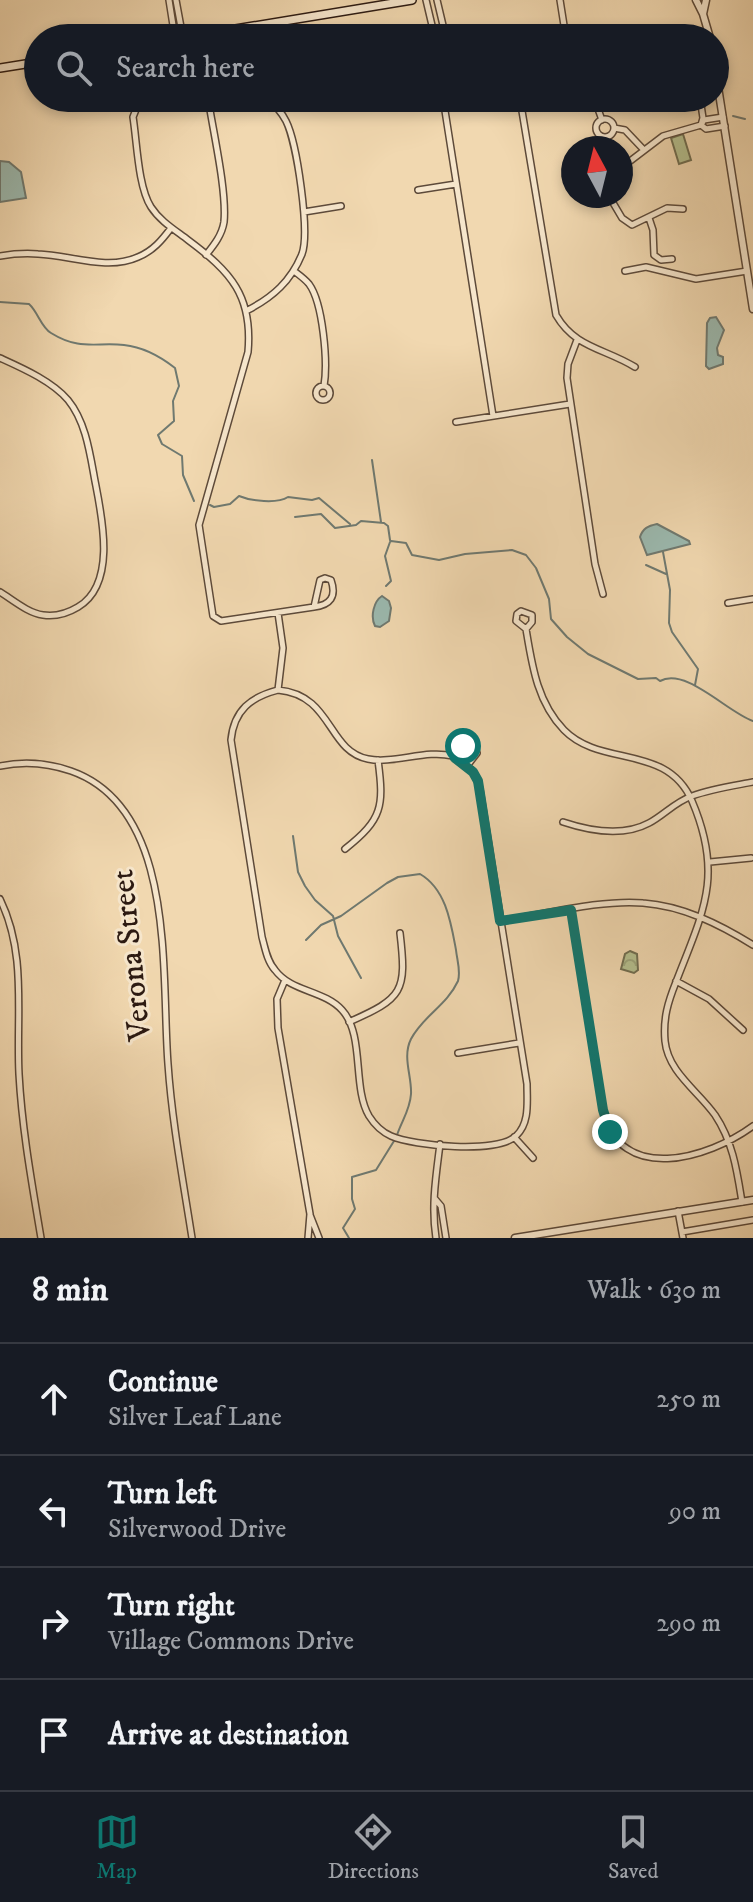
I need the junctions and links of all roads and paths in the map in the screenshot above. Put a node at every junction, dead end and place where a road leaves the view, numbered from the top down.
1 (169, 0) edge
2 (176, 0) edge
3 (412, 0) edge
4 (426, 0) edge
5 (437, 0) edge
6 (560, 0) edge
7 (696, 0) edge
8 (706, 0) edge
9 (703, 14) junction
10 (173, 24) edge
11 (180, 24) edge
12 (271, 24) edge
13 (432, 24) edge
14 (443, 24) edge
15 (564, 24) edge
16 (706, 24) edge
17 (24, 64) edge
18 (0, 68) edge
19 (134, 112) edge
20 (210, 112) edge
21 (281, 112) edge
22 (445, 112) edge
23 (521, 112) edge
24 (599, 112) edge
25 (702, 112) edge
26 (722, 112) edge
27 (723, 117) junction
28 (602, 120) junction
29 (701, 125) junction
30 (725, 126) junction
31 (614, 128) junction
32 (643, 149) junction
33 (633, 158) edge
34 (456, 184) junction
35 (418, 190) dead end
36 (341, 206) dead end
37 (617, 208) edge
38 (683, 209) dead end
39 (304, 212) junction
40 (649, 218) junction
41 (171, 228) junction
42 (206, 255) junction
43 (0, 256) edge
44 (672, 259) dead end
45 (294, 271) junction
46 (625, 271) dead end
47 (747, 271) junction
48 (753, 309) edge
49 (248, 310) junction
50 (577, 340) junction
51 (0, 358) edge
52 (635, 367) dead end
53 (324, 386) dead end
54 (570, 404) junction
55 (493, 416) junction
56 (456, 422) dead end
57 (0, 592) edge
58 (603, 594) dead end
59 (753, 599) edge
60 (728, 603) dead end
61 (314, 607) junction
62 (278, 613) junction
63 (526, 629) dead end
64 (278, 690) junction
65 (455, 758) junction
66 (378, 760) junction
67 (0, 766) edge
68 (467, 766) junction
69 (753, 782) edge
70 (690, 797) junction
71 (563, 822) dead end
72 (345, 849) dead end
73 (751, 858) dead end
74 (710, 862) junction
75 (0, 899) edge
76 (571, 910) junction
77 (701, 917) junction
78 (500, 921) junction
79 (400, 933) dead end
80 (753, 945) edge
81 (285, 980) junction
82 (676, 981) junction
83 (349, 1022) junction
84 (743, 1030) dead end
85 (519, 1043) junction
86 (458, 1053) dead end
87 (753, 1126) edge
88 (514, 1137) junction
89 (440, 1144) junction
90 (729, 1144) junction
91 (533, 1158) dead end
92 (435, 1198) junction
93 (753, 1200) edge
94 (742, 1202) junction
95 (678, 1211) junction
96 (310, 1214) junction
97 (753, 1220) edge
98 (682, 1235) edge
99 (41, 1238) edge
100 (192, 1238) edge
101 (308, 1238) edge
102 (319, 1238) edge
103 (436, 1238) edge
104 (446, 1238) edge
105 (515, 1238) edge

1 - 10 street
2 - 11 street
3 - 12 main road
4 - 13 street
5 - 14 street
6 - 15 street
7 - 9 street
8 - 9 street
9 - 16 street
17 - 18 main road
19 - 41 street
20 - 42 street
21 - 39 street
22 - 34 street
23 - 50 street
24 - 28 street
25 - 29 street
26 - 27 street
27 - 29 street
27 - 30 street
28 - 31 street
28 - 31 street
29 - 30 street
29 - 32 street
30 - 47 street
31 - 32 street
32 - 33 street
34 - 35 street
34 - 55 street
36 - 39 street
37 - 40 street
38 - 40 street
39 - 45 street
40 - 44 street
41 - 42 street
41 - 43 street
42 - 49 street
45 - 49 street
45 - 53 street
46 - 47 street
47 - 48 street
49 - 62 street
50 - 52 street
50 - 54 street
51 - 57 street
54 - 55 street
54 - 58 street
55 - 56 street
59 - 60 street
61 - 61 street
61 - 62 street
62 - 64 street
63 - 70 street
64 - 66 street
64 - 81 street
65 - 66 street
65 - 68 street
65 - 68 street
66 - 72 street
67 - 100 street, Verona Street
68 - 78 street
69 - 70 street
70 - 71 street
70 - 74 street
73 - 74 street
74 - 77 street
75 - 99 street
76 - 77 street
76 - 78 street
76 - 90 street
77 - 80 street
77 - 82 street
78 - 85 street
79 - 83 street
81 - 83 street
81 - 96 street
82 - 84 street
82 - 90 street
83 - 89 street
85 - 86 street
85 - 88 street
87 - 90 street
88 - 89 street
88 - 91 street
89 - 92 street
90 - 94 street
92 - 103 street
92 - 104 street
93 - 94 street
94 - 95 street
95 - 98 street
95 - 105 street
96 - 101 street
96 - 102 street
97 - 98 street

